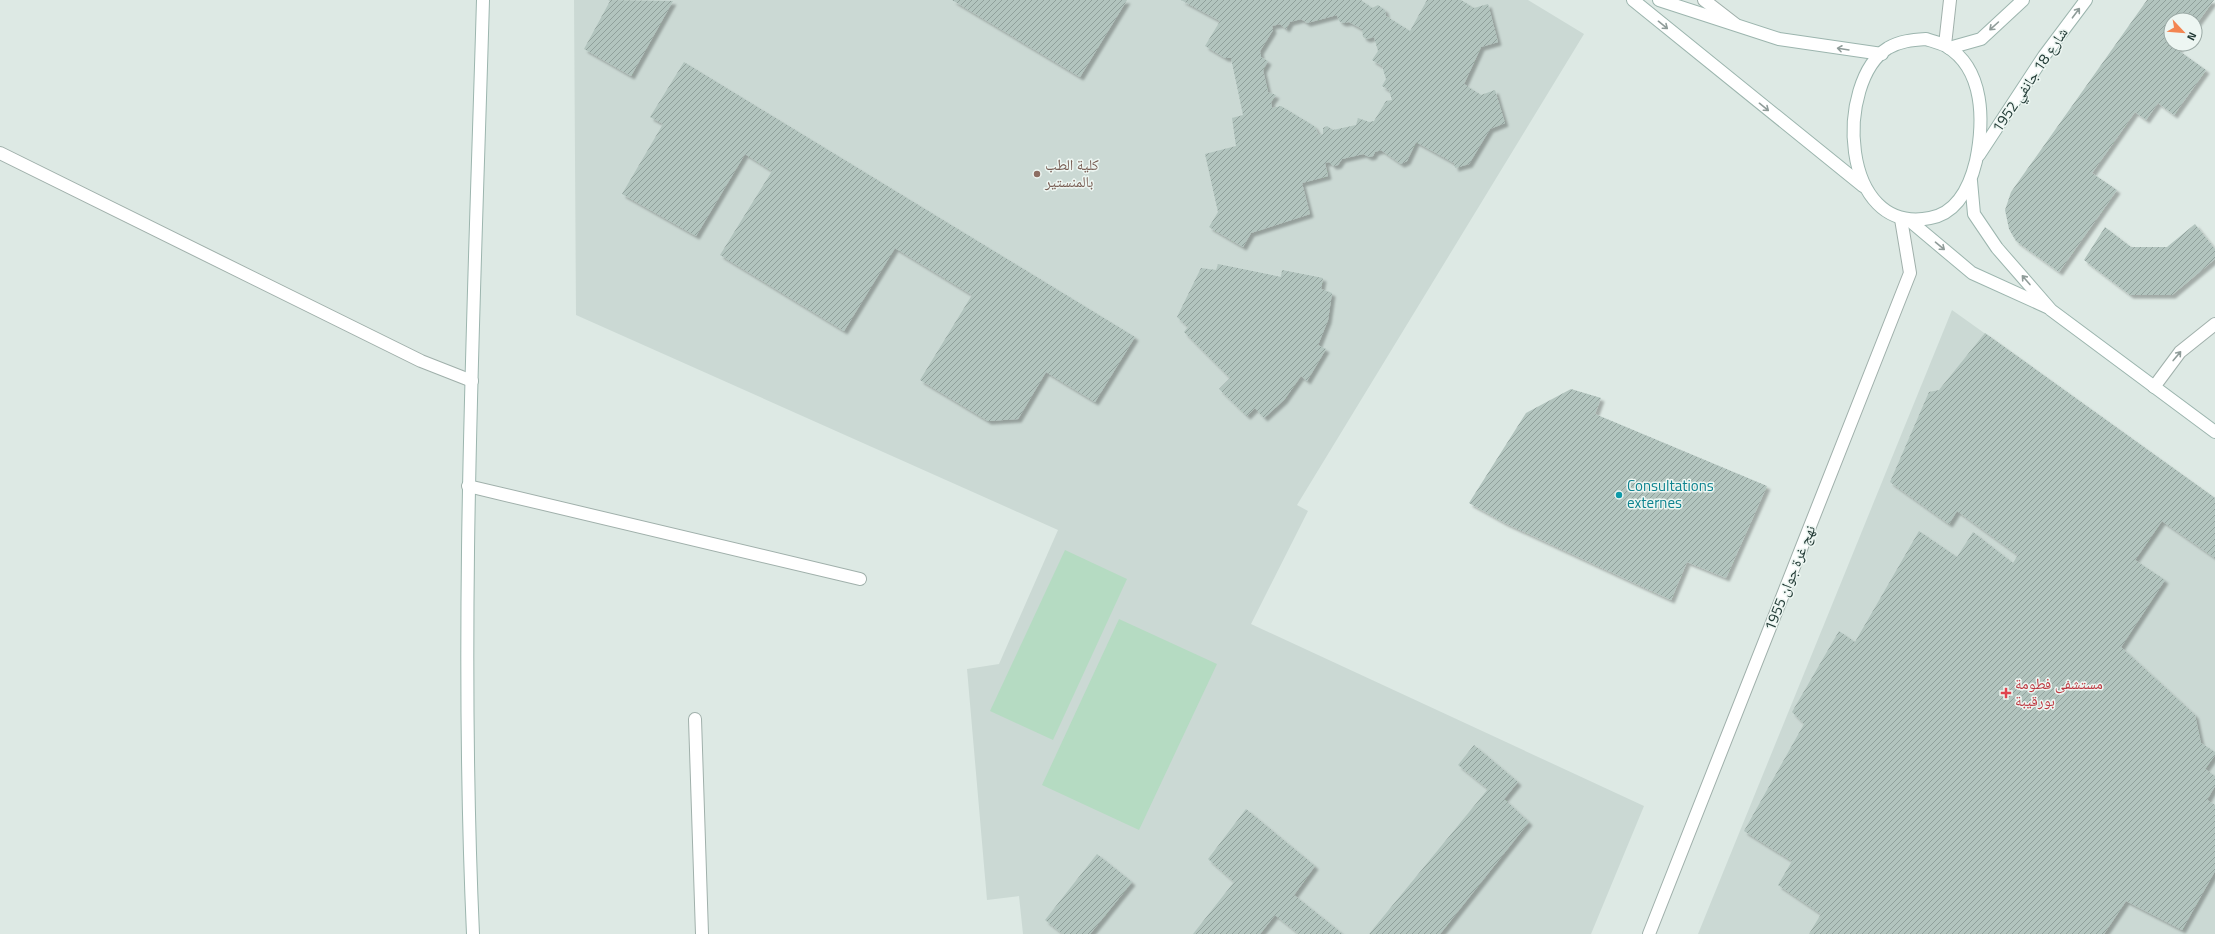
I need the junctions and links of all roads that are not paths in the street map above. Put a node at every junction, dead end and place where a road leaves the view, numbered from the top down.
1 (483, 0) edge
2 (1633, 0) edge
3 (1659, 0) edge
4 (1704, 0) edge
5 (1950, 0) edge
6 (2023, 0) edge
7 (2086, 0) edge
8 (1736, 25) junction
9 (1947, 47) junction
10 (1882, 54) junction
11 (0, 153) edge
12 (1976, 161) junction
13 (1971, 179) junction
14 (1863, 186) junction
15 (1906, 220) junction
16 (2051, 310) junction
17 (2215, 324) edge
18 (472, 381) junction
19 (2154, 387) junction
20 (2215, 432) edge
21 (468, 486) junction
22 (860, 579) dead end
23 (696, 719) dead end
24 (473, 934) edge
25 (702, 934) edge
26 (1649, 934) edge

1 - 18 main road
2 -> 14 main road
3 - 8 main road
4 - 8 main road
5 - 9 main road
6 -> 9 main road
12 -> 7 main road, شارع 18 جانفي 1952
10 -> 8 main road
9 - 10 main road
9 - 12 main road
10 - 14 main road
11 - 18 main road
12 - 13 main road
13 - 15 main road
16 -> 13 main road
14 - 15 main road
15 -> 16 main road
15 - 26 main road, نهج غرة جوان 1955
16 - 19 main road
19 -> 17 main road
18 - 21 main road
19 - 20 main road
21 - 22 main road
21 - 24 main road
23 - 25 main road

